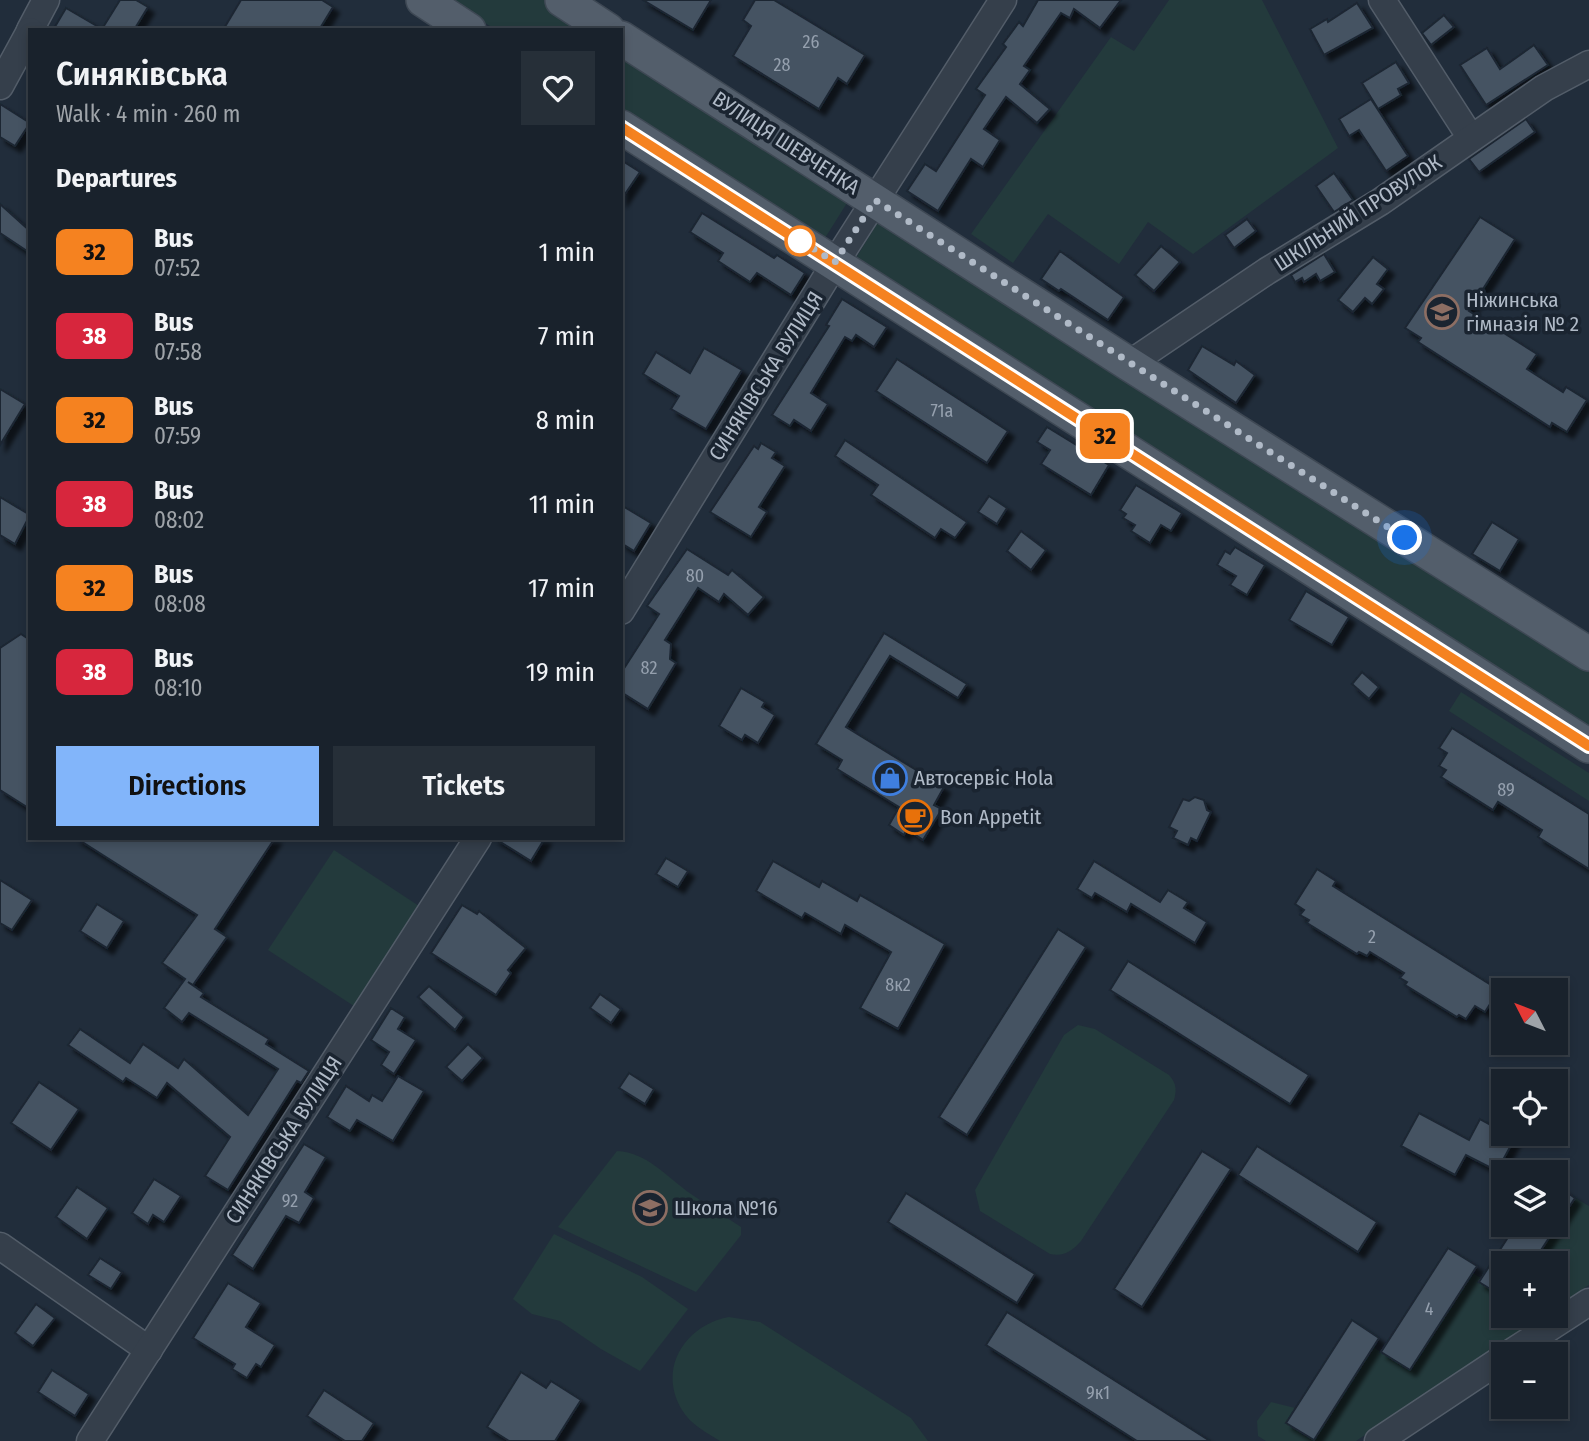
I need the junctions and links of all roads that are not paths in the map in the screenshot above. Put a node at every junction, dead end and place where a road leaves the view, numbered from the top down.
1 (46, 0) edge
2 (423, 0) edge
3 (562, 0) edge
4 (1003, 0) edge
5 (1382, 0) edge
6 (31, 28) edge
7 (466, 28) edge
8 (605, 28) edge
9 (28, 34) edge
10 (623, 39) edge
11 (1589, 64) edge
12 (0, 86) edge
13 (623, 128) edge
14 (1471, 138) junction
15 (875, 200) junction
16 (835, 262) junction
17 (1129, 364) junction
18 (623, 608) edge
19 (1589, 654) edge
20 (1589, 746) edge
21 (477, 840) edge
22 (0, 1246) edge
23 (1589, 1302) edge
24 (1527, 1342) edge
25 (149, 1350) junction
26 (1491, 1366) edge
27 (90, 1441) edge
28 (1378, 1441) edge

1 - 6 street
2 - 7 main road
3 - 8 main road
4 - 15 street, СИНЯКІВСЬКА ВУЛИЦЯ
5 - 14 street
9 - 12 street
10 - 15 main road, ВУЛИЦЯ ШЕВЧЕНКА
11 - 14 street, ШКІЛЬНИЙ ПРОВУЛОК
13 - 16 main road
14 - 17 street, ШКІЛЬНИЙ ПРОВУЛОК
15 - 16 street, СИНЯКІВСЬКА ВУЛИЦЯ
15 - 17 main road, ВУЛИЦЯ ШЕВЧЕНКА
16 - 18 street, СИНЯКІВСЬКА ВУЛИЦЯ
16 - 20 main road
17 - 19 main road, ВУЛИЦЯ ШЕВЧЕНКА
21 - 25 street, СИНЯКІВСЬКА ВУЛИЦЯ
22 - 25 street
23 - 24 street
25 - 27 street, СИНЯКІВСЬКА ВУЛИЦЯ
26 - 28 street

